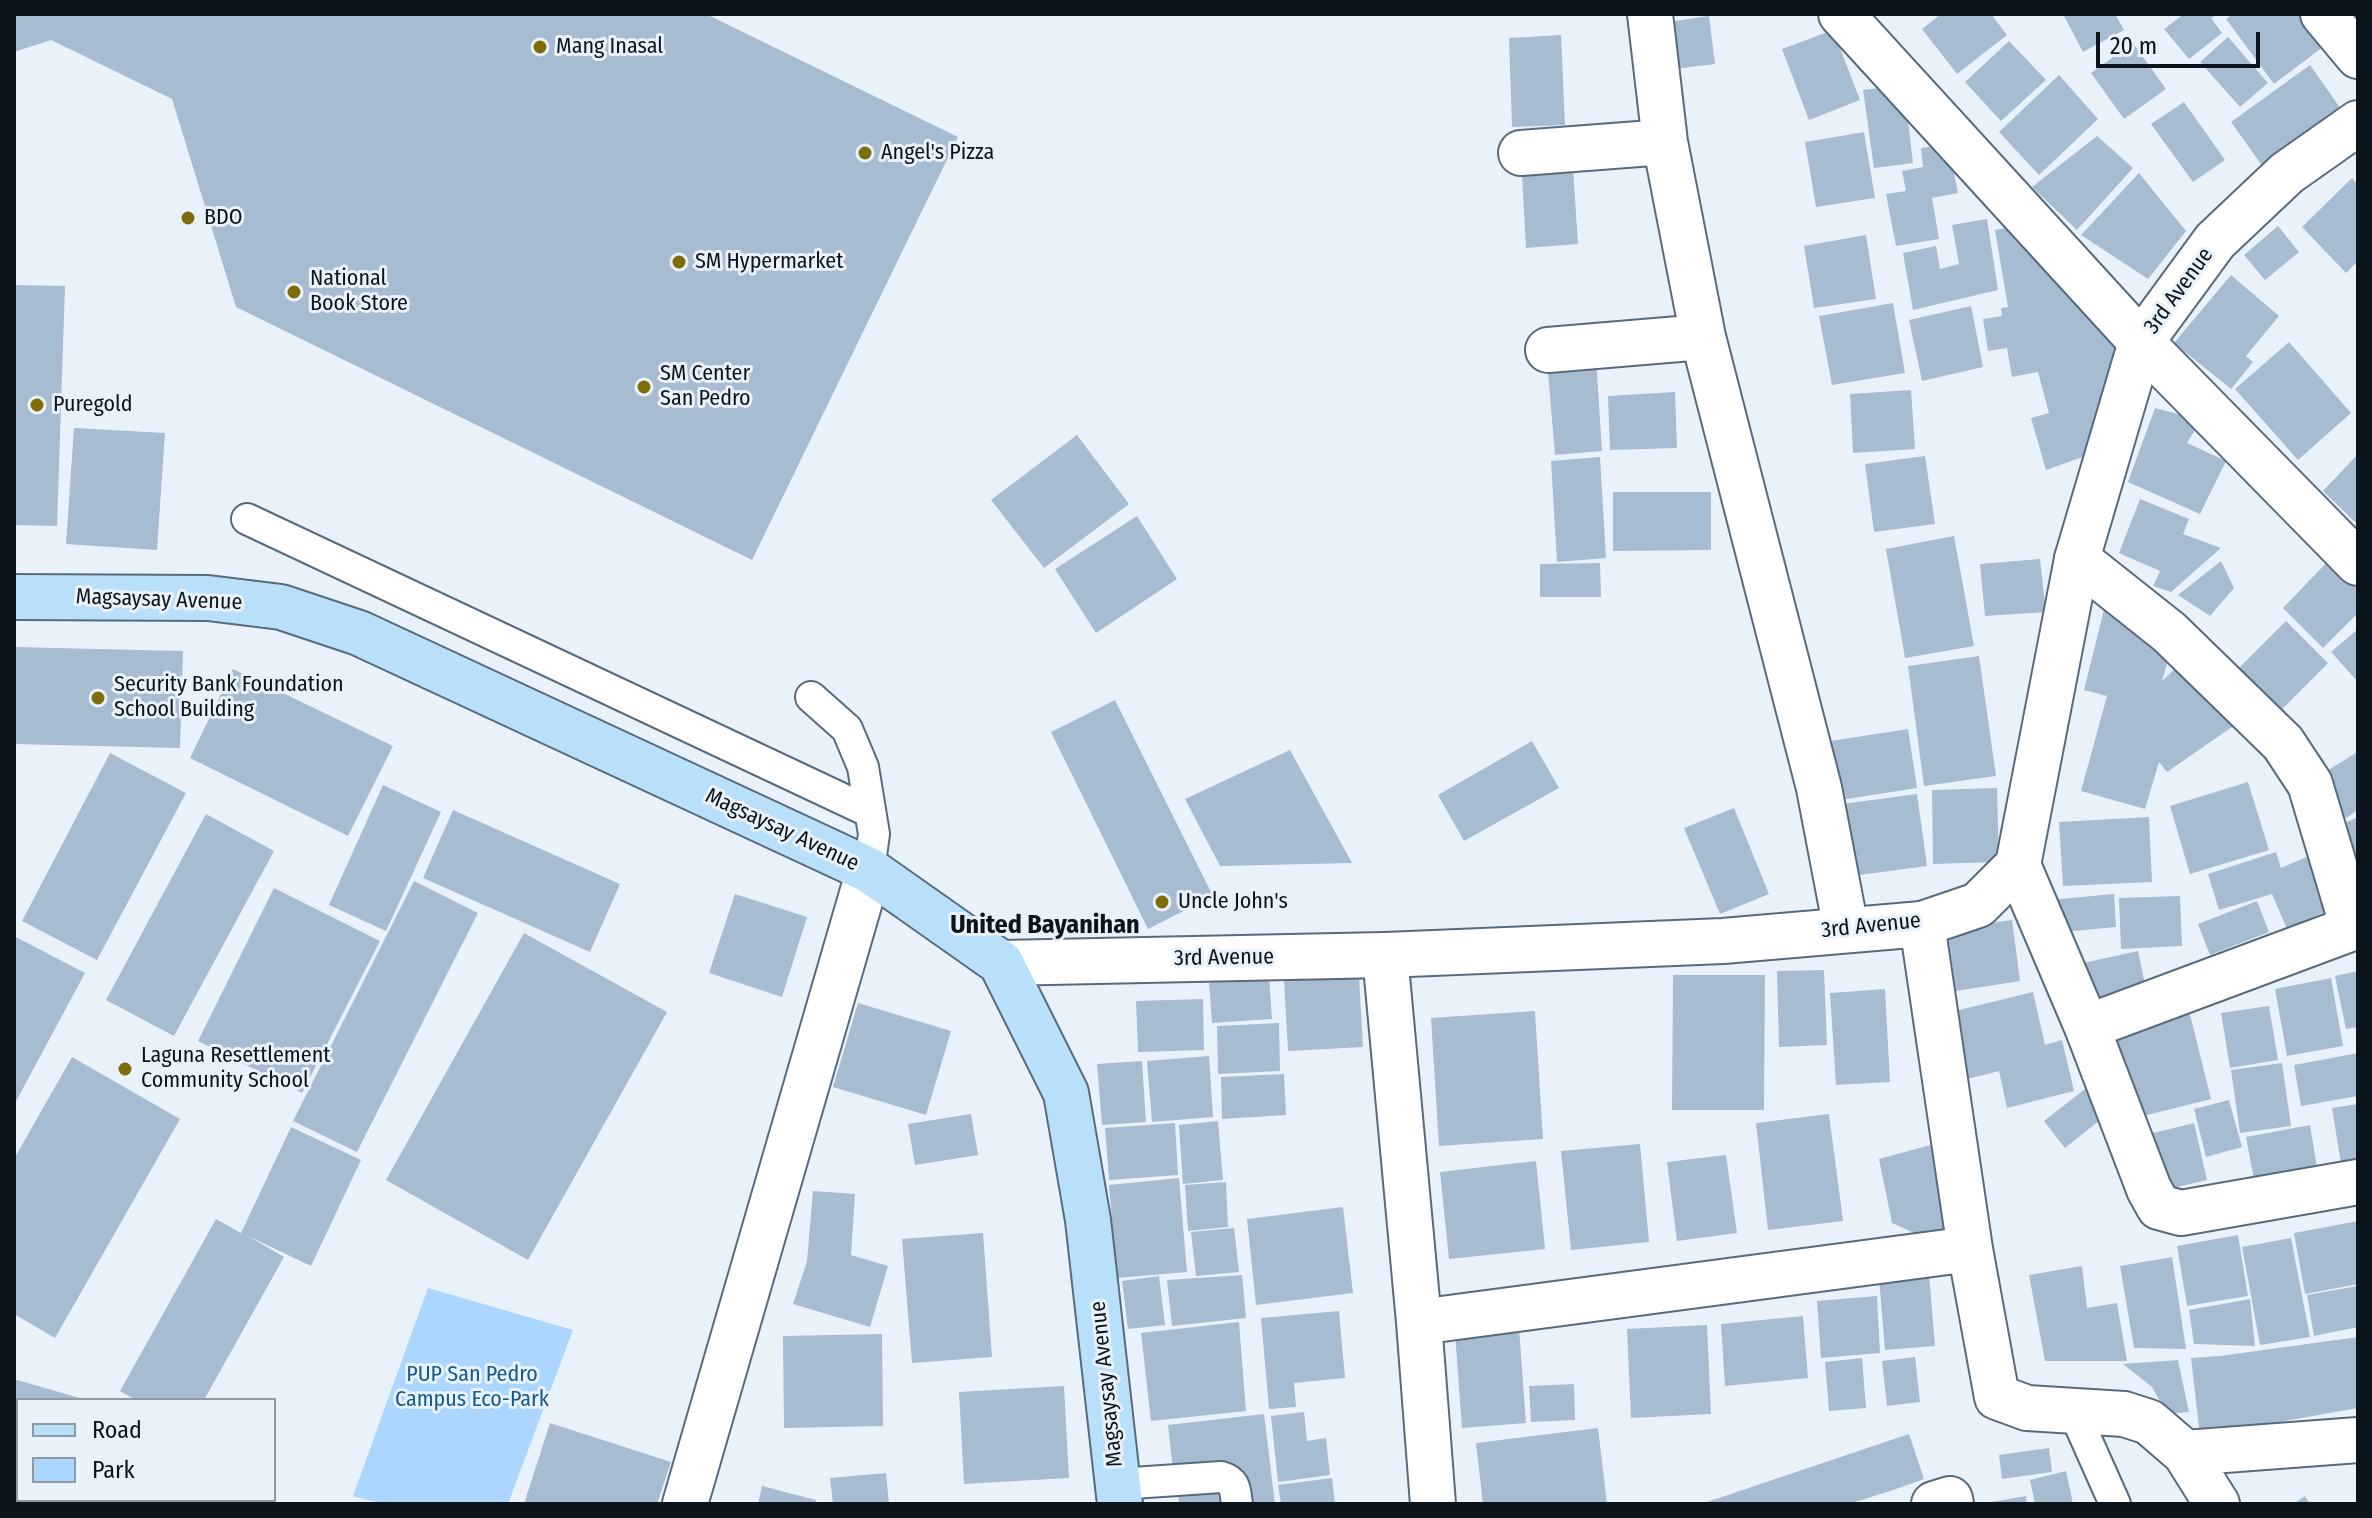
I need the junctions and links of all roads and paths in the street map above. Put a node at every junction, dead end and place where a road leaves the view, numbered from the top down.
1 (1650, 14) edge
2 (1841, 14) edge
3 (2323, 14) edge
4 (2358, 56) edge
5 (2358, 123) edge
6 (1665, 142) junction
7 (1521, 153) dead end
8 (1703, 337) junction
9 (2141, 342) junction
10 (1548, 350) dead end
11 (247, 519) dead end
12 (2077, 559) junction
13 (2358, 563) edge
14 (14, 597) edge
15 (811, 697) dead end
16 (870, 812) junction
17 (2018, 865) junction
18 (869, 870) junction
19 (1922, 924) junction
20 (2355, 927) edge
21 (1846, 929) junction
22 (1385, 955) junction
23 (1001, 963) junction
24 (2087, 1027) junction
25 (2358, 1182) edge
26 (1970, 1249) junction
27 (1419, 1322) junction
28 (2074, 1412) junction
29 (2358, 1440) edge
30 (2185, 1453) junction
31 (1119, 1494) edge
32 (685, 1504) edge
33 (1237, 1504) edge
34 (1433, 1504) edge
35 (1934, 1504) edge
36 (1951, 1504) edge
37 (2115, 1504) edge
38 (2217, 1504) edge

1 - 6 street
2 - 9 street
3 - 4 street
5 - 9 street, 3rd Avenue
6 - 7 street
6 - 8 street
8 - 10 street
8 - 21 street
9 - 12 street, 3rd Avenue
9 - 13 street
11 - 16 lane
12 - 17 street, 3rd Avenue
12 - 20 street
14 - 18 main road, Magsaysay Avenue
15 - 16 lane
16 - 18 lane
17 - 19 street, 3rd Avenue
17 - 24 street
18 - 23 main road, Magsaysay Avenue
18 - 32 street
19 - 21 street, 3rd Avenue
19 - 26 street
20 - 24 street
21 - 22 street, 3rd Avenue
22 - 23 street, 3rd Avenue
22 - 27 street
23 - 31 main road, Magsaysay Avenue
24 - 25 street
26 - 27 street
26 - 28 street
27 - 34 street
28 - 30 street
28 - 37 lane
29 - 30 street
30 - 38 street
31 - 33 lane
35 - 36 street

